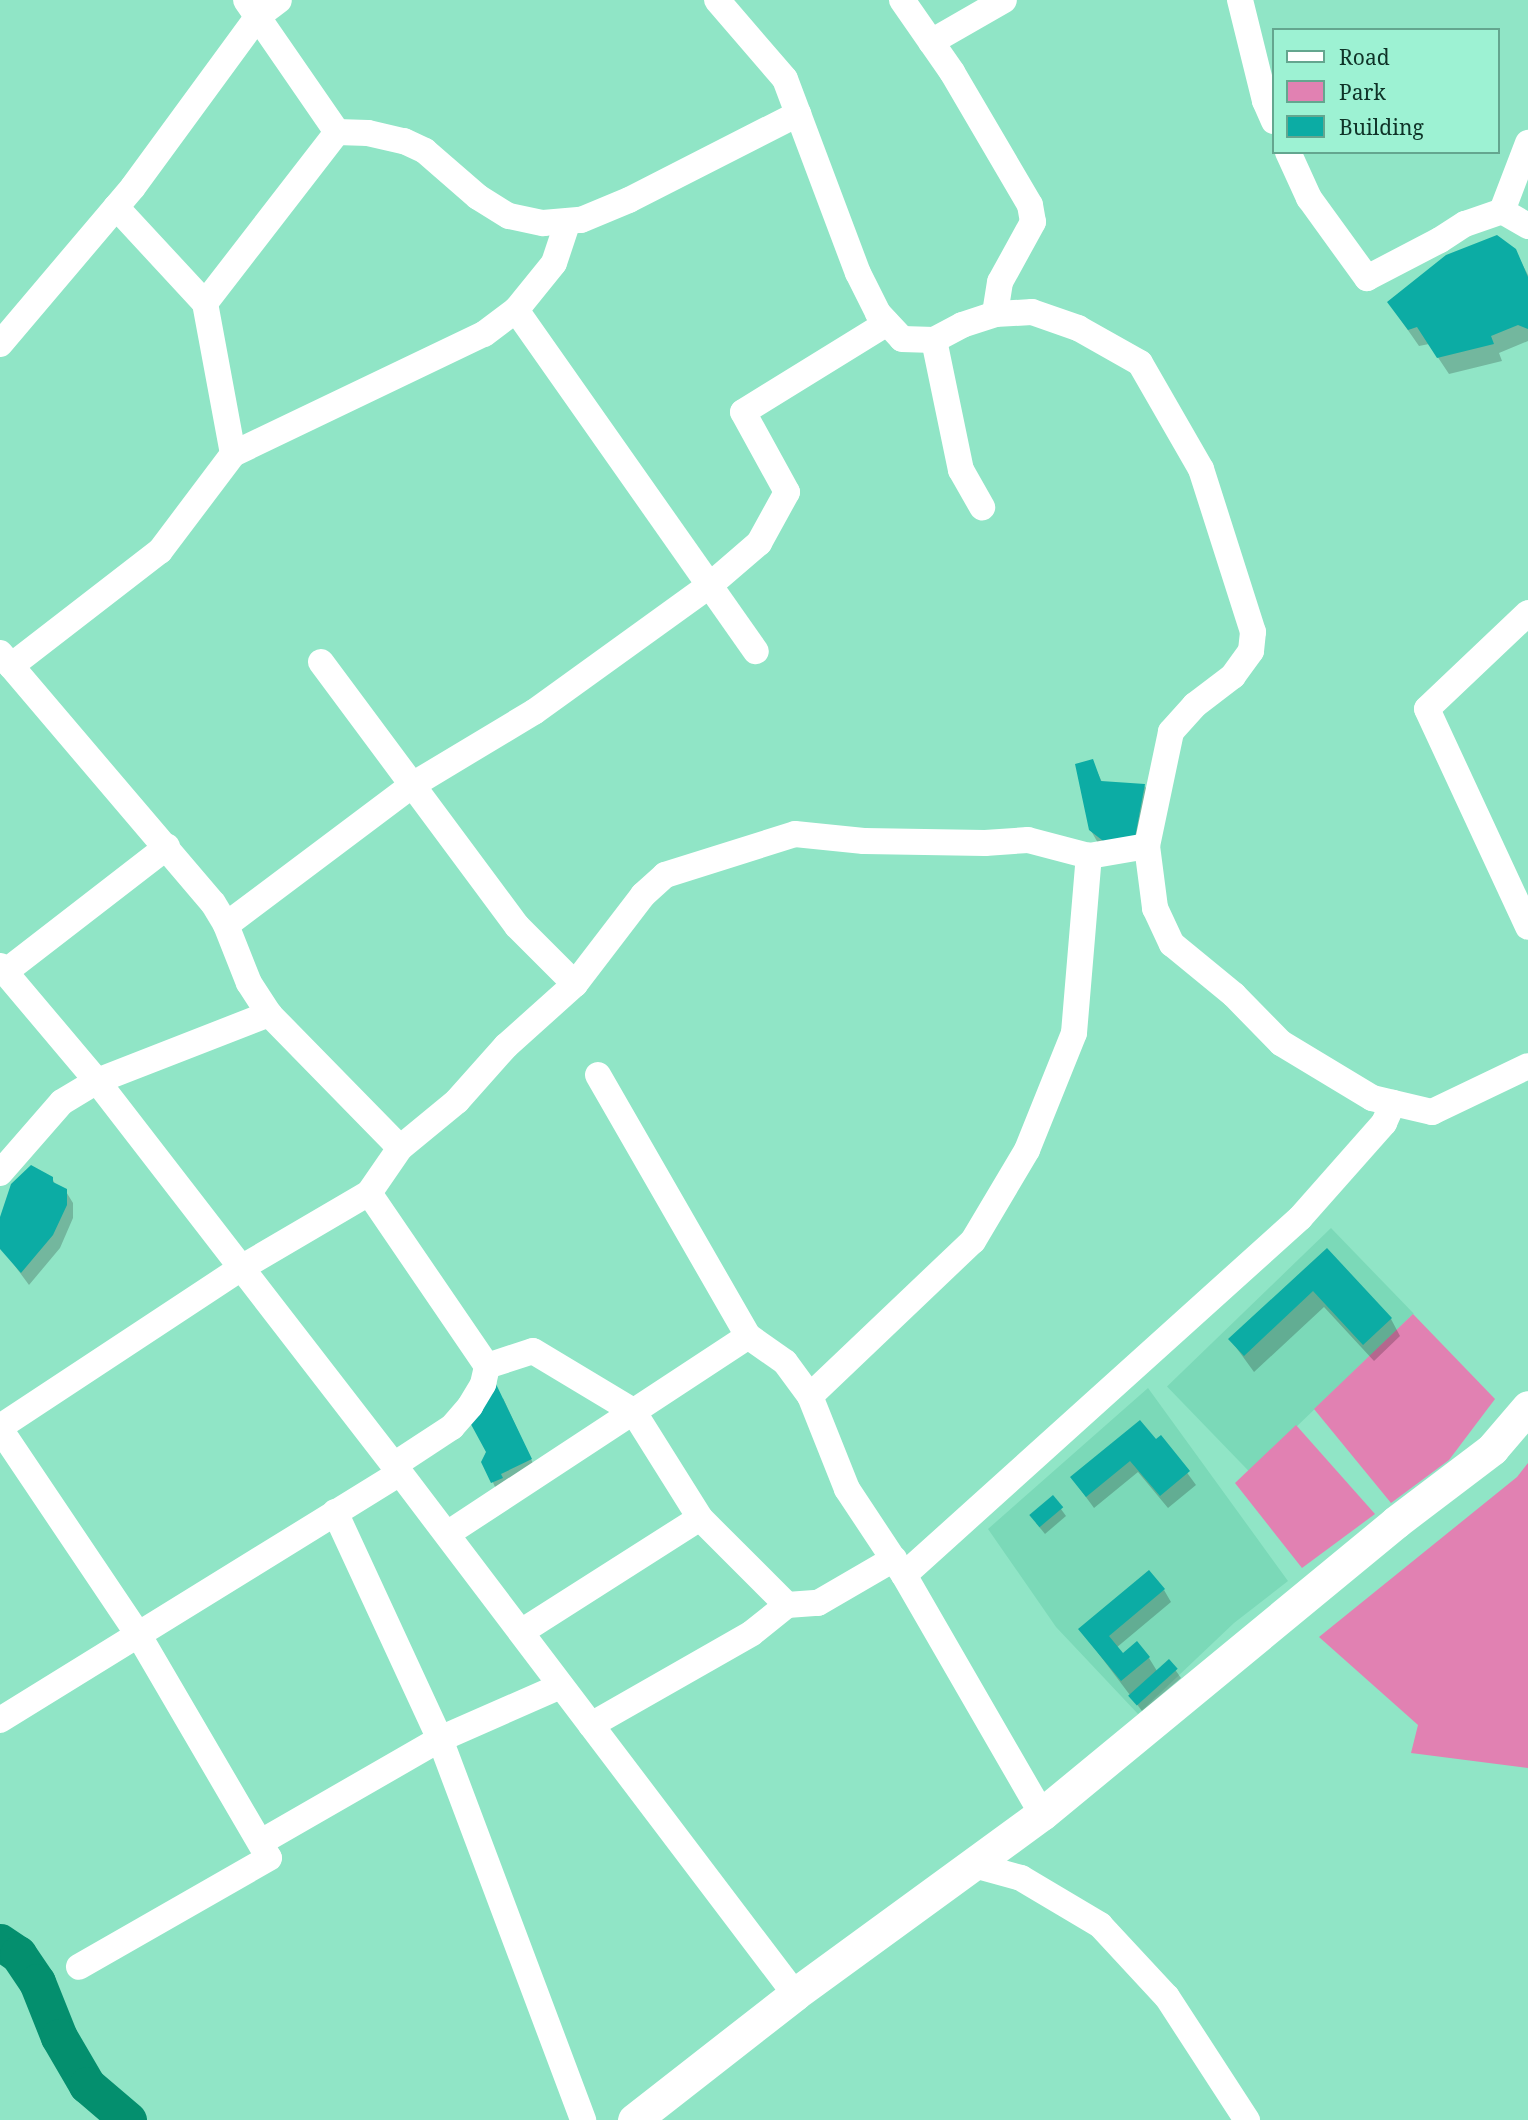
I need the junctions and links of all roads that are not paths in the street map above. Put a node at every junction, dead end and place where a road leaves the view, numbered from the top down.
1 (279, 0) edge
2 (717, 0) edge
3 (902, 0) edge
4 (1004, 0) edge
5 (1240, 0) edge
6 (252, 8) edge
7 (931, 42) junction
8 (798, 114) junction
9 (1272, 116) edge
10 (337, 132) junction
11 (1528, 144) edge
12 (1289, 154) edge
13 (116, 207) junction
14 (1502, 211) junction
15 (568, 221) junction
16 (1528, 226) edge
17 (205, 303) junction
18 (516, 310) junction
19 (995, 314) junction
20 (887, 323) junction
21 (934, 340) junction
22 (0, 344) edge
23 (233, 454) junction
24 (982, 508) dead end
25 (709, 586) junction
26 (1528, 613) edge
27 (756, 651) dead end
28 (6, 660) edge
29 (321, 662) dead end
30 (414, 784) junction
31 (1147, 846) junction
32 (167, 847) junction
33 (1089, 856) junction
34 (226, 925) junction
35 (1528, 927) edge
36 (3, 969) edge
37 (575, 984) junction
38 (269, 1014) junction
39 (1528, 1066) edge
40 (598, 1075) dead end
41 (97, 1081) junction
42 (1393, 1103) junction
43 (400, 1149) junction
44 (0, 1173) edge
45 (369, 1193) junction
46 (241, 1268) junction
47 (748, 1336) junction
48 (487, 1366) junction
49 (810, 1396) junction
50 (1528, 1407) edge
51 (633, 1411) junction
52 (0, 1428) edge
53 (397, 1469) junction
54 (335, 1512) junction
55 (700, 1518) junction
56 (447, 1534) junction
57 (899, 1567) junction
58 (787, 1605) junction
59 (521, 1632) junction
60 (138, 1634) junction
61 (561, 1686) junction
62 (0, 1720) edge
63 (591, 1725) junction
64 (440, 1739) junction
65 (1042, 1814) junction
66 (265, 1850) junction
67 (974, 1865) junction
68 (79, 1966) dead end
69 (795, 1994) junction
70 (583, 2120) edge
71 (634, 2120) edge
72 (1247, 2120) edge

1 - 6 street
2 - 8 street
3 - 7 street
4 - 7 street
5 - 9 street
6 - 10 street
6 - 13 street
7 - 19 street
8 - 15 street
8 - 20 street
10 - 15 street
10 - 17 street
11 - 14 street
12 - 14 street
13 - 17 street
13 - 22 street
14 - 16 street
15 - 18 street
17 - 23 street
18 - 23 street
18 - 25 street
19 - 21 street
19 - 31 street
20 - 21 street
20 - 25 street
21 - 24 street
23 - 28 street
25 - 27 street
25 - 30 street
26 - 35 street
28 - 32 street
29 - 30 street
30 - 34 street
30 - 37 street
31 - 33 street
31 - 42 street
32 - 34 street
32 - 36 street
33 - 37 street
33 - 49 street
34 - 38 street
36 - 41 street
37 - 43 street
38 - 41 street
38 - 43 street
39 - 42 street
40 - 47 street
41 - 44 street
41 - 46 street
42 - 57 street
43 - 45 street
45 - 46 street
45 - 48 street
46 - 52 street
46 - 53 street
47 - 49 street
47 - 51 street
48 - 51 street
48 - 53 street
49 - 57 street
50 - 65 main road
51 - 55 street
51 - 56 street
52 - 60 street
53 - 54 street
53 - 56 street
54 - 60 street
54 - 64 street
55 - 58 street
55 - 59 street
56 - 59 street
57 - 58 street
57 - 65 street
58 - 63 street
59 - 61 street
60 - 62 street
60 - 66 street
61 - 63 street
61 - 64 street
63 - 69 street
64 - 66 street
64 - 70 street
65 - 67 main road
66 - 68 street
67 - 69 main road
67 - 72 street
69 - 71 main road

